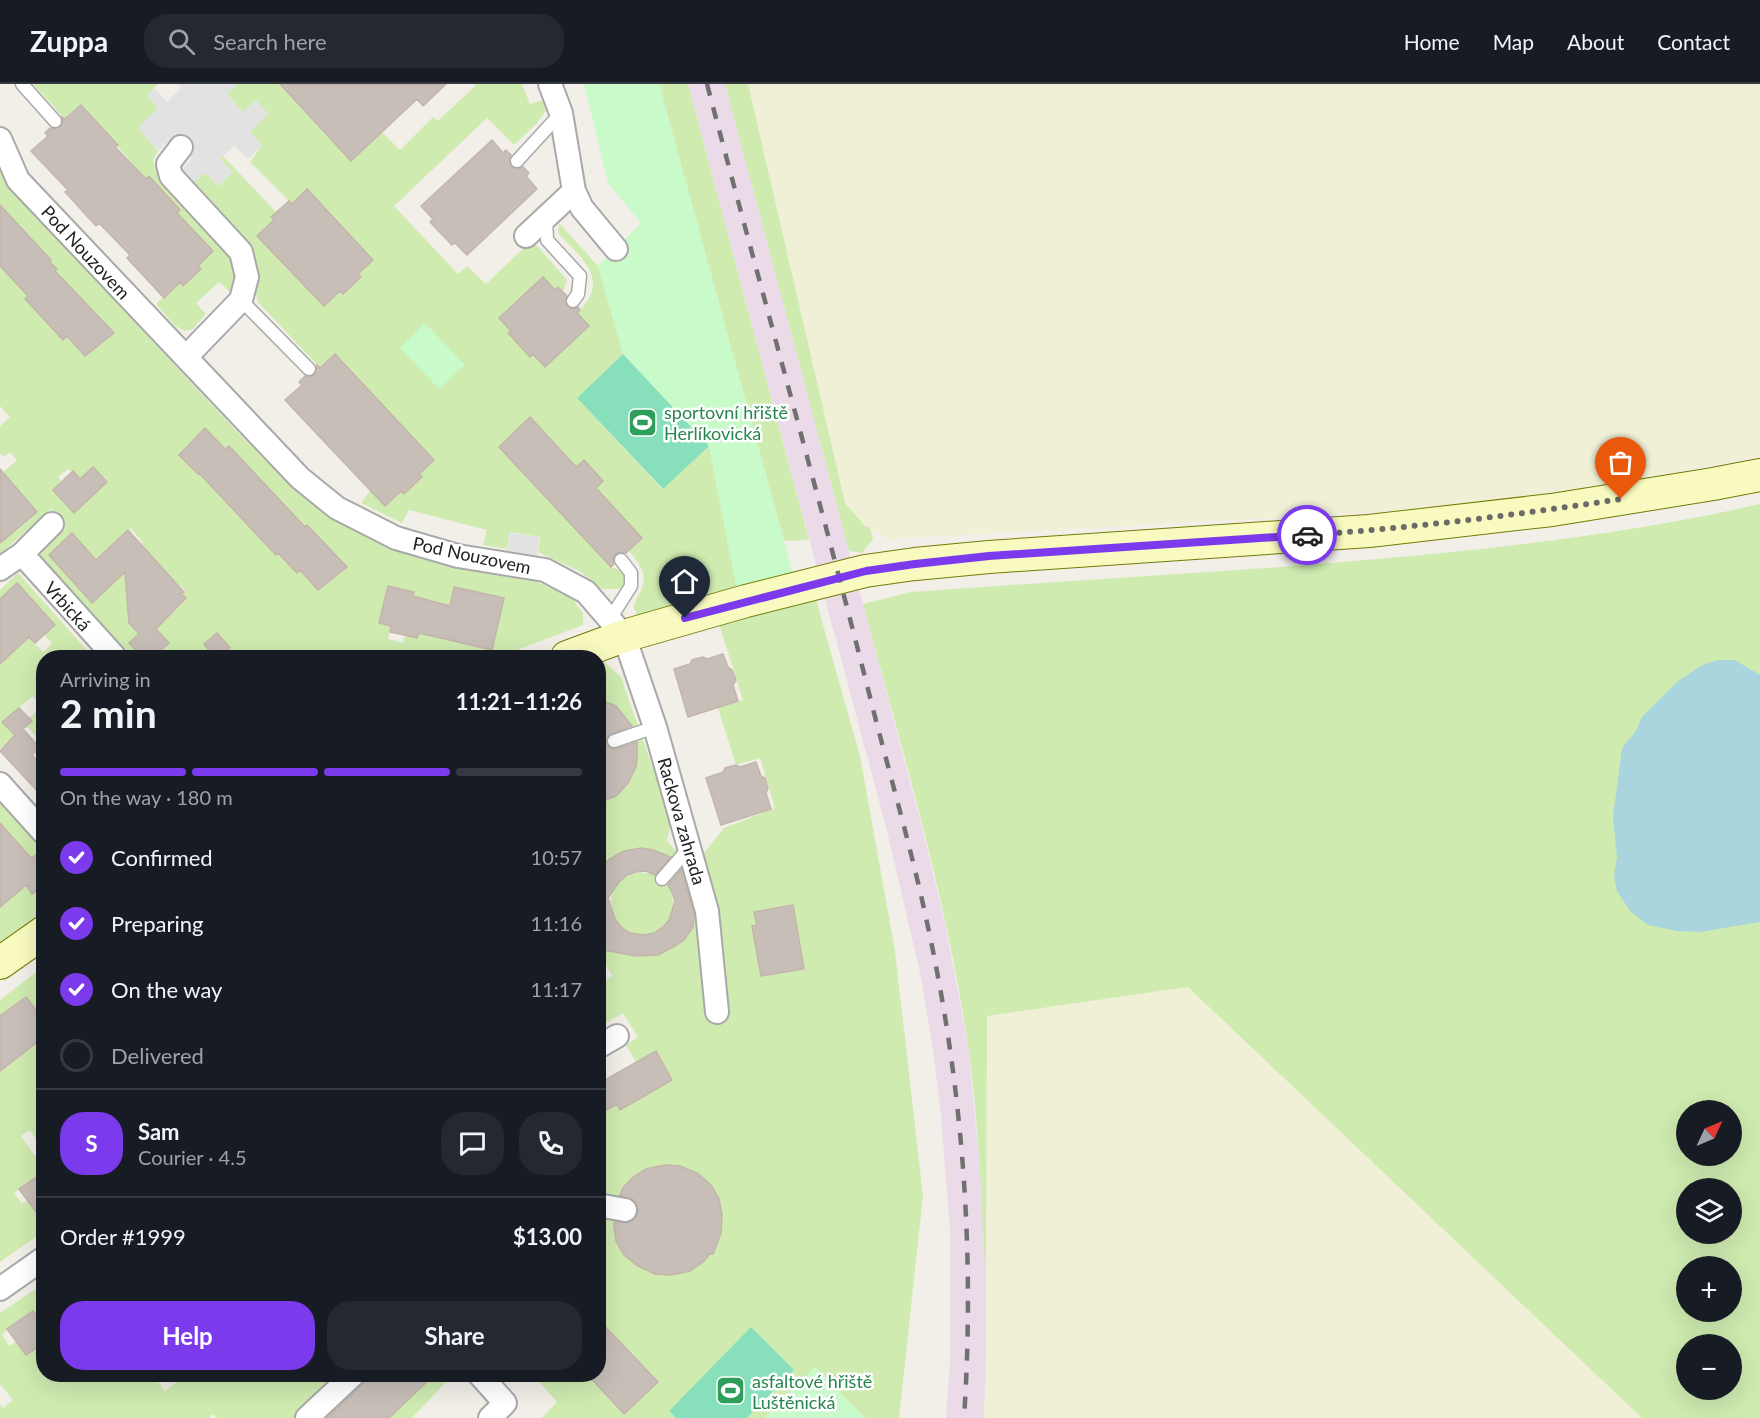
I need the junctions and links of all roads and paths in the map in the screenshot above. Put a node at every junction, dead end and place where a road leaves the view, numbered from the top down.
1 (21, 84) edge
2 (550, 84) edge
3 (561, 113) junction
4 (55, 121) dead end
5 (0, 139) edge
6 (181, 147) dead end
7 (517, 161) dead end
8 (574, 191) junction
9 (546, 217) junction
10 (526, 236) dead end
11 (615, 249) dead end
12 (241, 300) junction
13 (573, 301) dead end
14 (186, 357) junction
15 (309, 369) dead end
16 (1760, 475) edge
17 (52, 524) dead end
18 (22, 554) junction
19 (621, 560) dead end
20 (0, 569) edge
21 (617, 627) junction
22 (109, 650) edge
23 (579, 650) edge
24 (655, 727) junction
25 (614, 741) dead end
26 (0, 784) edge
27 (36, 824) edge
28 (690, 847) junction
29 (662, 879) dead end
30 (36, 938) edge
31 (0, 963) edge
32 (717, 1012) dead end
33 (606, 1206) edge
34 (631, 1211) dead end
35 (36, 1264) edge
36 (0, 1289) edge
37 (345, 1382) edge
38 (483, 1382) edge
39 (497, 1411) edge
40 (307, 1418) edge

1 - 4 lane
2 - 3 street
3 - 7 lane
3 - 8 street
5 - 14 street, Pod Nouzovem
6 - 12 street
8 - 9 street
8 - 11 street
9 - 10 street
9 - 13 lane
12 - 14 street
12 - 15 lane
14 - 21 street, Pod Nouzovem
16 - 21 street
17 - 18 street
18 - 20 street
18 - 22 street, Vrbická
19 - 21 lane
21 - 23 street
21 - 24 street, Rackova zahrada
24 - 25 lane
24 - 28 street, Rackova zahrada
26 - 27 street
28 - 29 lane
28 - 32 street, Rackova zahrada
30 - 31 street
33 - 34 street
35 - 36 street
37 - 40 street
38 - 39 street

